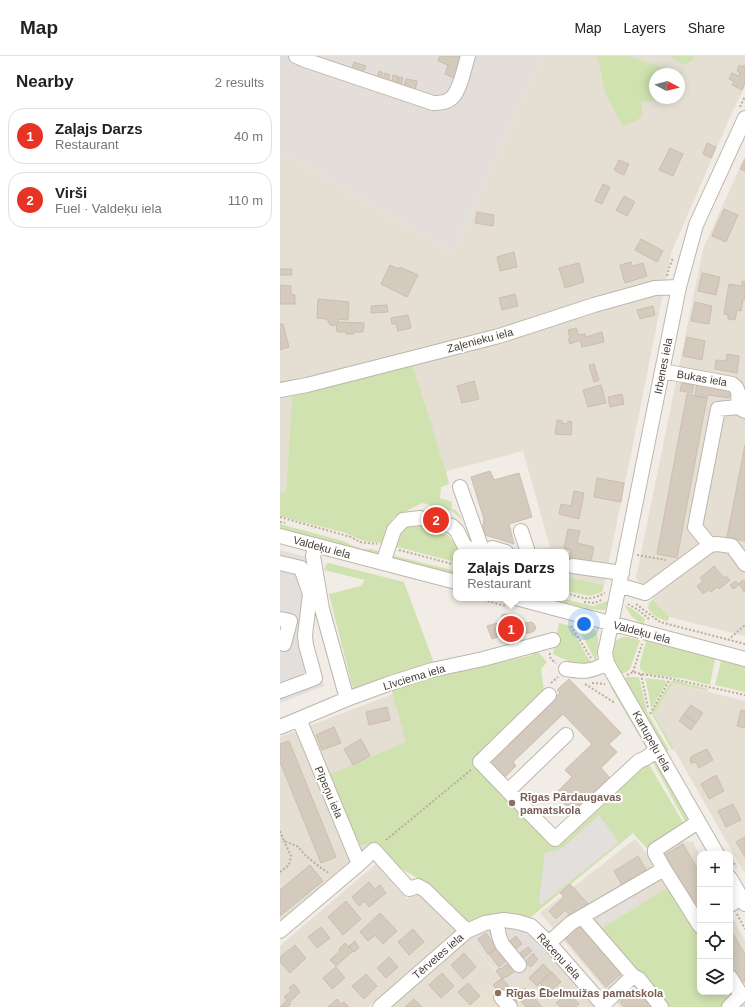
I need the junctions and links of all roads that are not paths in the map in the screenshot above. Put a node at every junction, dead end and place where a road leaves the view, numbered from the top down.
1 (296, 56) edge
2 (468, 56) edge
3 (745, 118) edge
4 (679, 286) junction
5 (662, 371) junction
6 (280, 390) edge
7 (742, 409) edge
8 (460, 487) dead end
9 (521, 531) dead end
10 (280, 536) edge
11 (315, 545) junction
12 (710, 545) junction
13 (469, 549) edge
14 (482, 549) edge
15 (527, 549) edge
16 (280, 563) edge
17 (383, 563) junction
18 (573, 566) dead end
19 (743, 570) edge
20 (453, 581) edge
21 (617, 584) junction
22 (527, 601) edge
23 (280, 619) edge
24 (611, 624) junction
25 (553, 640) road end
26 (280, 643) edge
27 (745, 659) edge
28 (607, 663) junction
29 (566, 669) road end
30 (280, 691) edge
31 (549, 695) dead end
32 (347, 699) junction
33 (299, 719) junction
34 (280, 727) edge
35 (566, 735) dead end
36 (657, 750) junction
37 (508, 790) junction
38 (698, 822) junction
39 (714, 851) edge
40 (359, 864) junction
41 (664, 869) junction
42 (733, 886) edge
43 (739, 902) edge
44 (582, 917) junction
45 (500, 921) junction
46 (699, 923) edge
47 (280, 931) edge
48 (467, 931) junction
49 (549, 943) junction
50 (519, 965) dead end
51 (633, 976) junction
52 (733, 981) edge
53 (743, 994) edge
54 (604, 1006) edge
55 (380, 1007) edge
56 (661, 1007) edge
57 (729, 1007) edge

1 - 2 street
3 - 4 street, Irbenes iela
4 - 5 street, Irbenes iela
4 - 6 street, Zaļenieku iela
5 - 7 street, Bukas iela
5 - 21 street, Irbenes iela
7 - 12 street
8 - 14 street
9 - 15 street
10 - 11 street, Valdeķu iela
11 - 17 street, Valdeķu iela
11 - 32 street
12 - 19 street
12 - 21 street
13 - 17 street
16 - 30 street
17 - 20 street, Valdeķu iela
18 - 21 street
21 - 24 street, Irbenes iela
22 - 24 street, Valdeķu iela
23 - 26 street
24 - 27 street, Valdeķu iela
24 - 28 street
25 - 32 street, Līvciema iela
28 - 29 street
28 - 36 street, Kartupeļu iela
31 - 37 street
32 - 33 street, Līvciema iela
33 - 34 street, Līvciema iela
33 - 40 street, Pīpeņu iela
35 - 37 street
36 - 37 street
36 - 38 street, Kartupeļu iela
38 - 39 street, Kartupeļu iela
38 - 41 street
40 - 47 street
40 - 48 street
41 - 44 street
41 - 46 street
42 - 43 street
44 - 49 street
44 - 51 street
45 - 48 street, Tērvetes iela
45 - 49 street, Rāceņu iela
45 - 50 street
48 - 55 street, Tērvetes iela
49 - 54 street, Rāceņu iela
51 - 54 street
51 - 56 street
52 - 53 street
53 - 57 street

